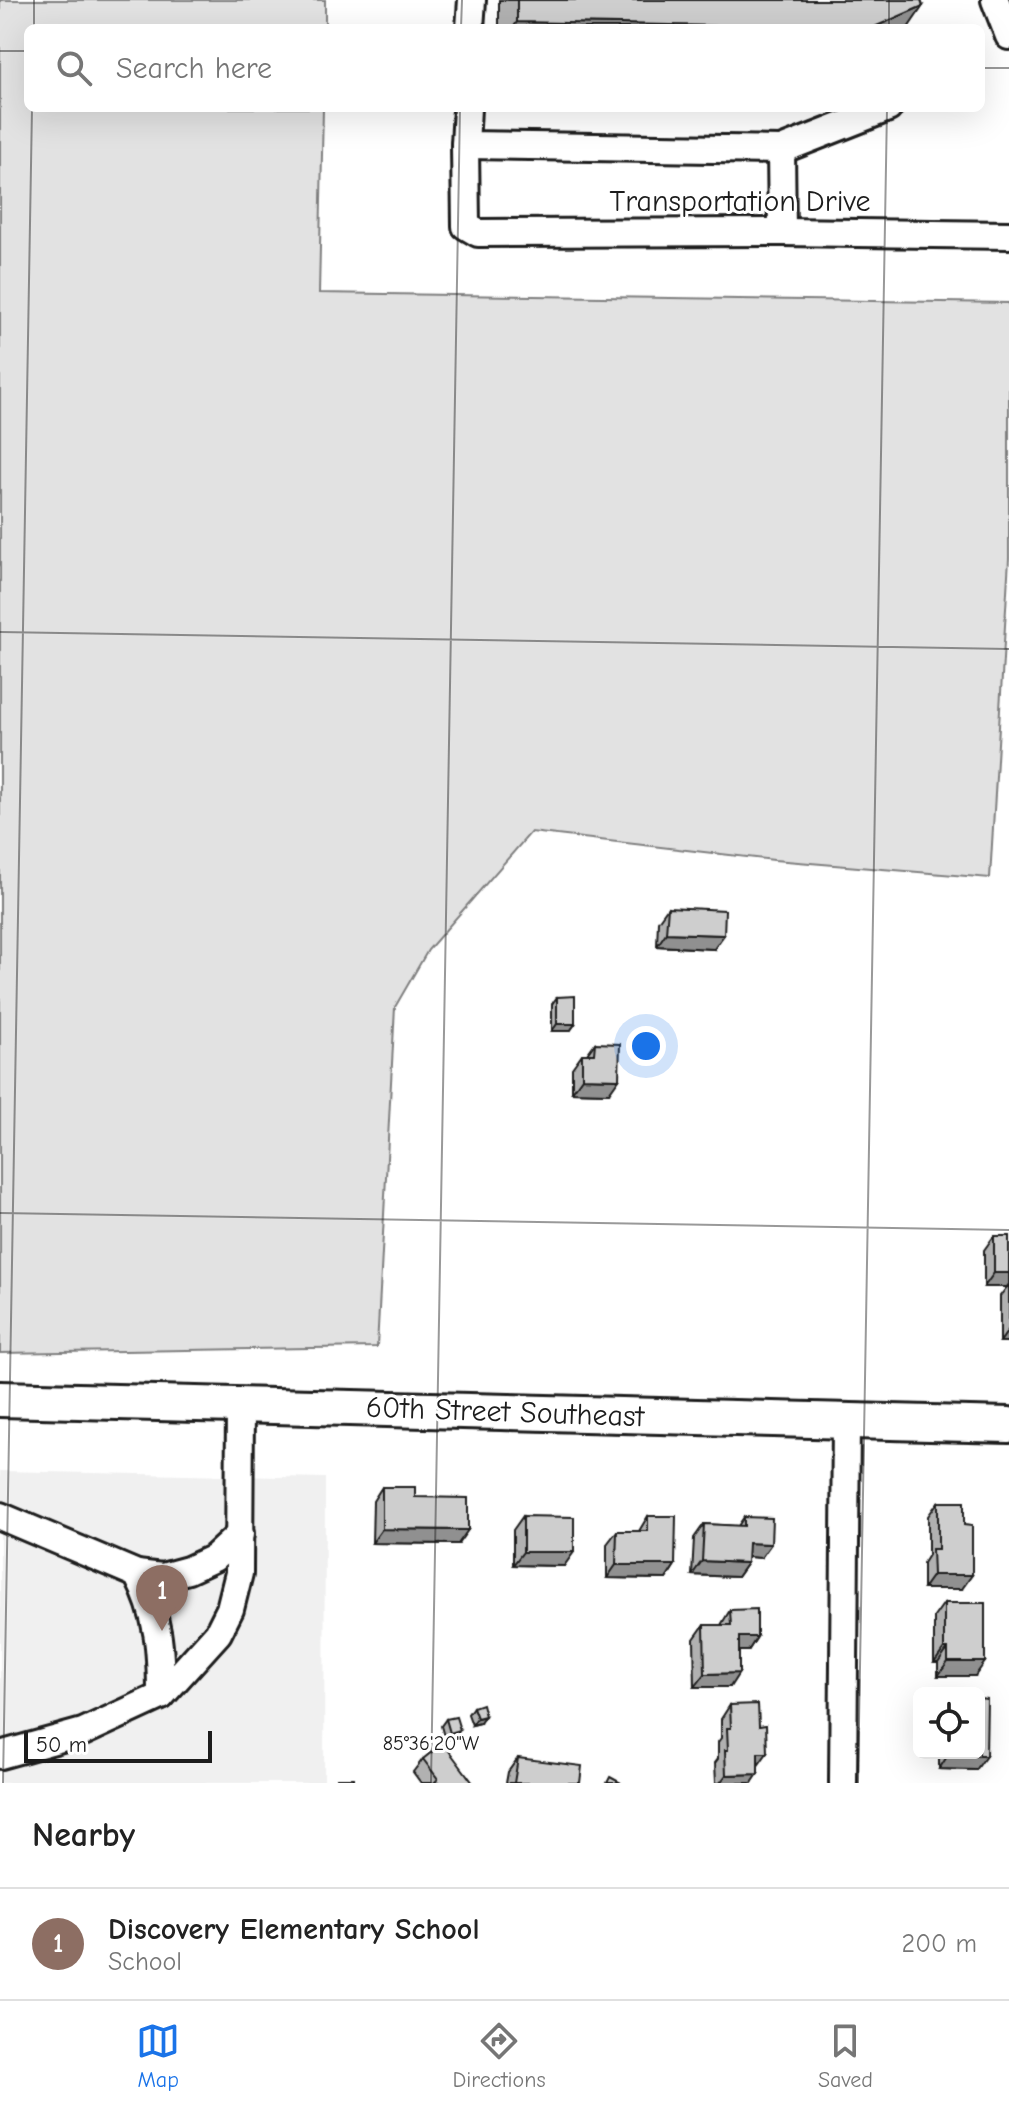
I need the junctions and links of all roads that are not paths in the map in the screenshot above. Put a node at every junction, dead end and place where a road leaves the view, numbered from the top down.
1 (472, 0) edge
2 (995, 0) edge
3 (470, 24) edge
4 (1009, 36) edge
5 (467, 112) edge
6 (878, 112) edge
7 (465, 145) junction
8 (781, 150) junction
9 (782, 232) junction
10 (1009, 235) edge
11 (0, 1399) edge
12 (240, 1404) junction
13 (846, 1422) junction
14 (1009, 1425) edge
15 (0, 1516) edge
16 (240, 1534) junction
17 (137, 1574) junction
18 (161, 1696) junction
19 (0, 1755) edge
20 (843, 1783) edge

1 - 3 street
2 - 4 street
5 - 7 street
6 - 8 street
7 - 8 street
7 - 9 street, Transportation Drive
8 - 9 street
9 - 10 street, Transportation Drive
11 - 12 main road, 60th Street Southeast
12 - 13 main road, 60th Street Southeast
12 - 16 street
13 - 14 main road, 60th Street Southeast
13 - 20 street
15 - 17 street
16 - 17 street
16 - 18 street
17 - 18 street
18 - 19 street

